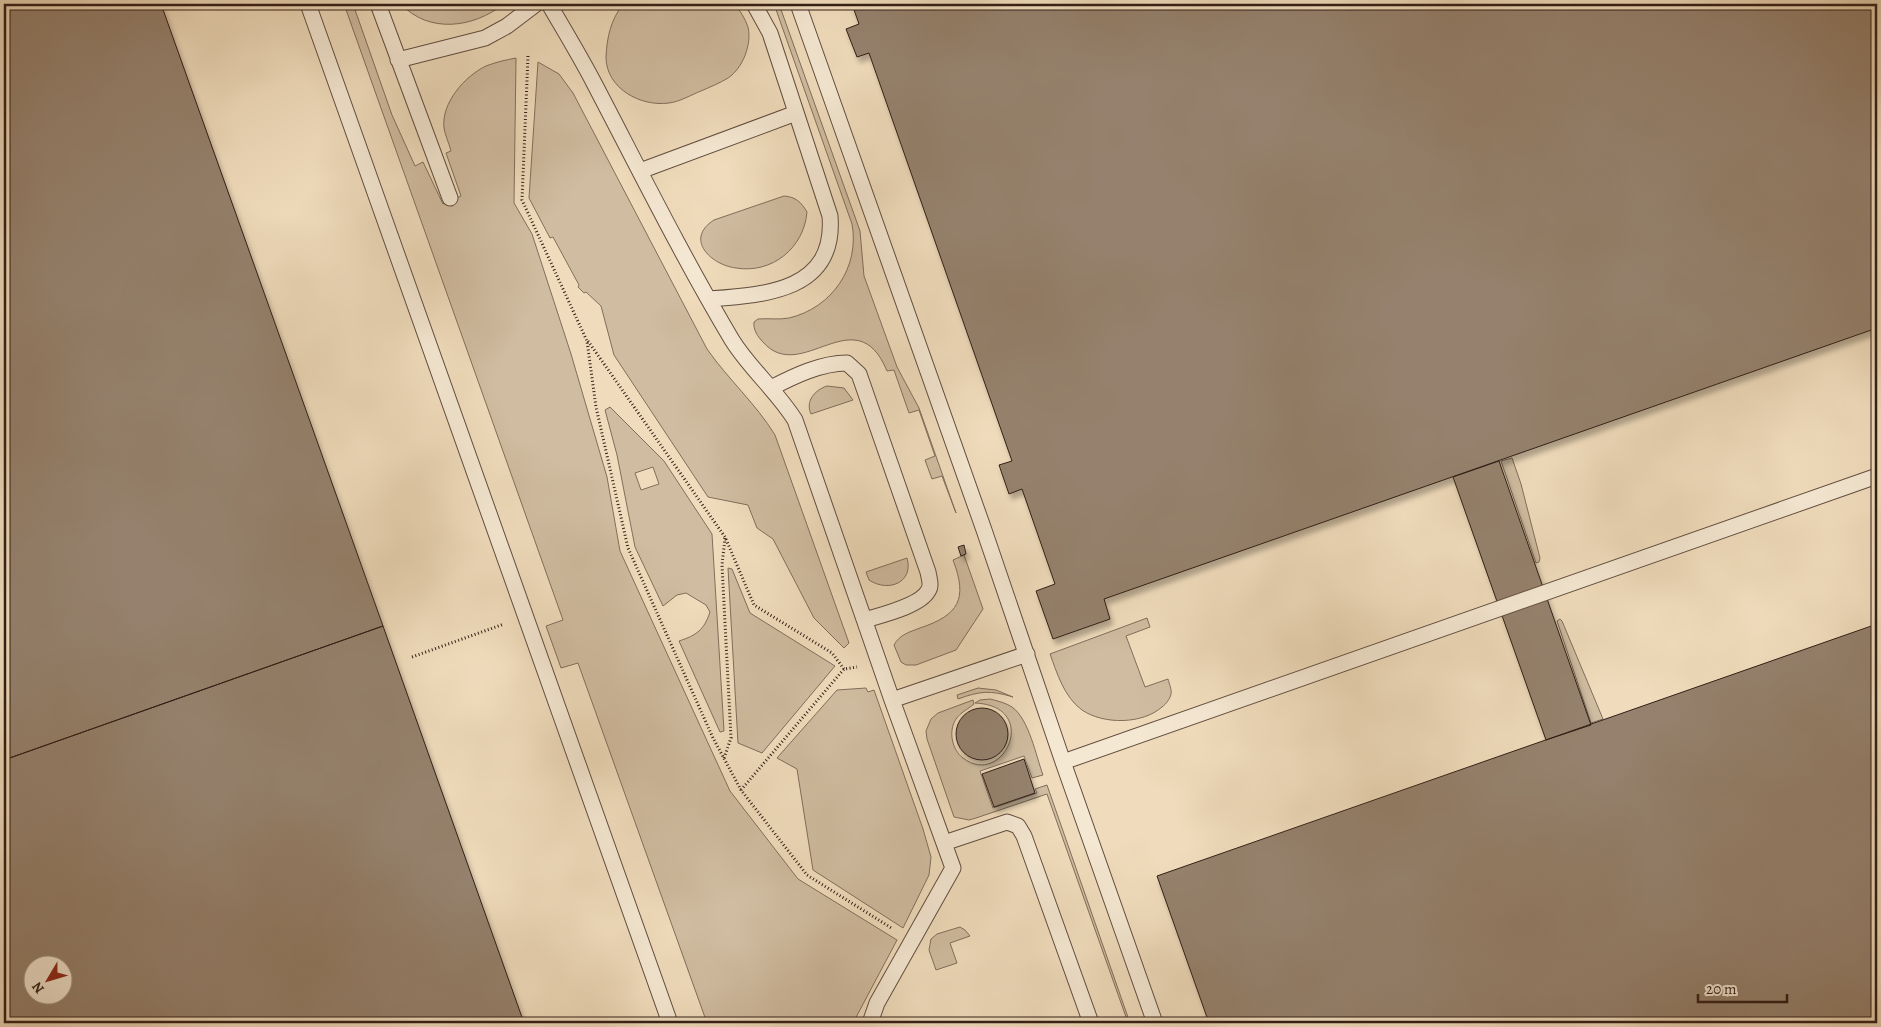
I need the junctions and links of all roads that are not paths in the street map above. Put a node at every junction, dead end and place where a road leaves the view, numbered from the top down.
1 (308, 4) edge
2 (378, 4) edge
3 (536, 4) edge
4 (549, 4) edge
5 (754, 4) edge
6 (798, 4) edge
7 (398, 60) junction
8 (796, 112) junction
9 (640, 171) junction
10 (450, 198) dead end
11 (709, 299) junction
12 (771, 388) junction
13 (1877, 476) edge
14 (865, 620) junction
15 (1027, 654) junction
16 (892, 700) junction
17 (1063, 762) junction
18 (944, 843) junction
19 (670, 1023) edge
20 (870, 1023) edge
21 (1091, 1023) edge
22 (1155, 1023) edge

1 - 19 lane
2 - 7 lane
3 - 7 lane
4 - 9 lane
5 - 8 lane
6 - 15 lane
7 - 10 lane
8 - 9 lane
8 - 11 lane
9 - 11 lane
11 - 12 lane
12 - 14 lane
12 - 14 lane
13 - 17 lane
14 - 16 lane
15 - 16 lane
15 - 17 lane
16 - 18 lane
17 - 22 lane
18 - 20 lane
18 - 21 lane

